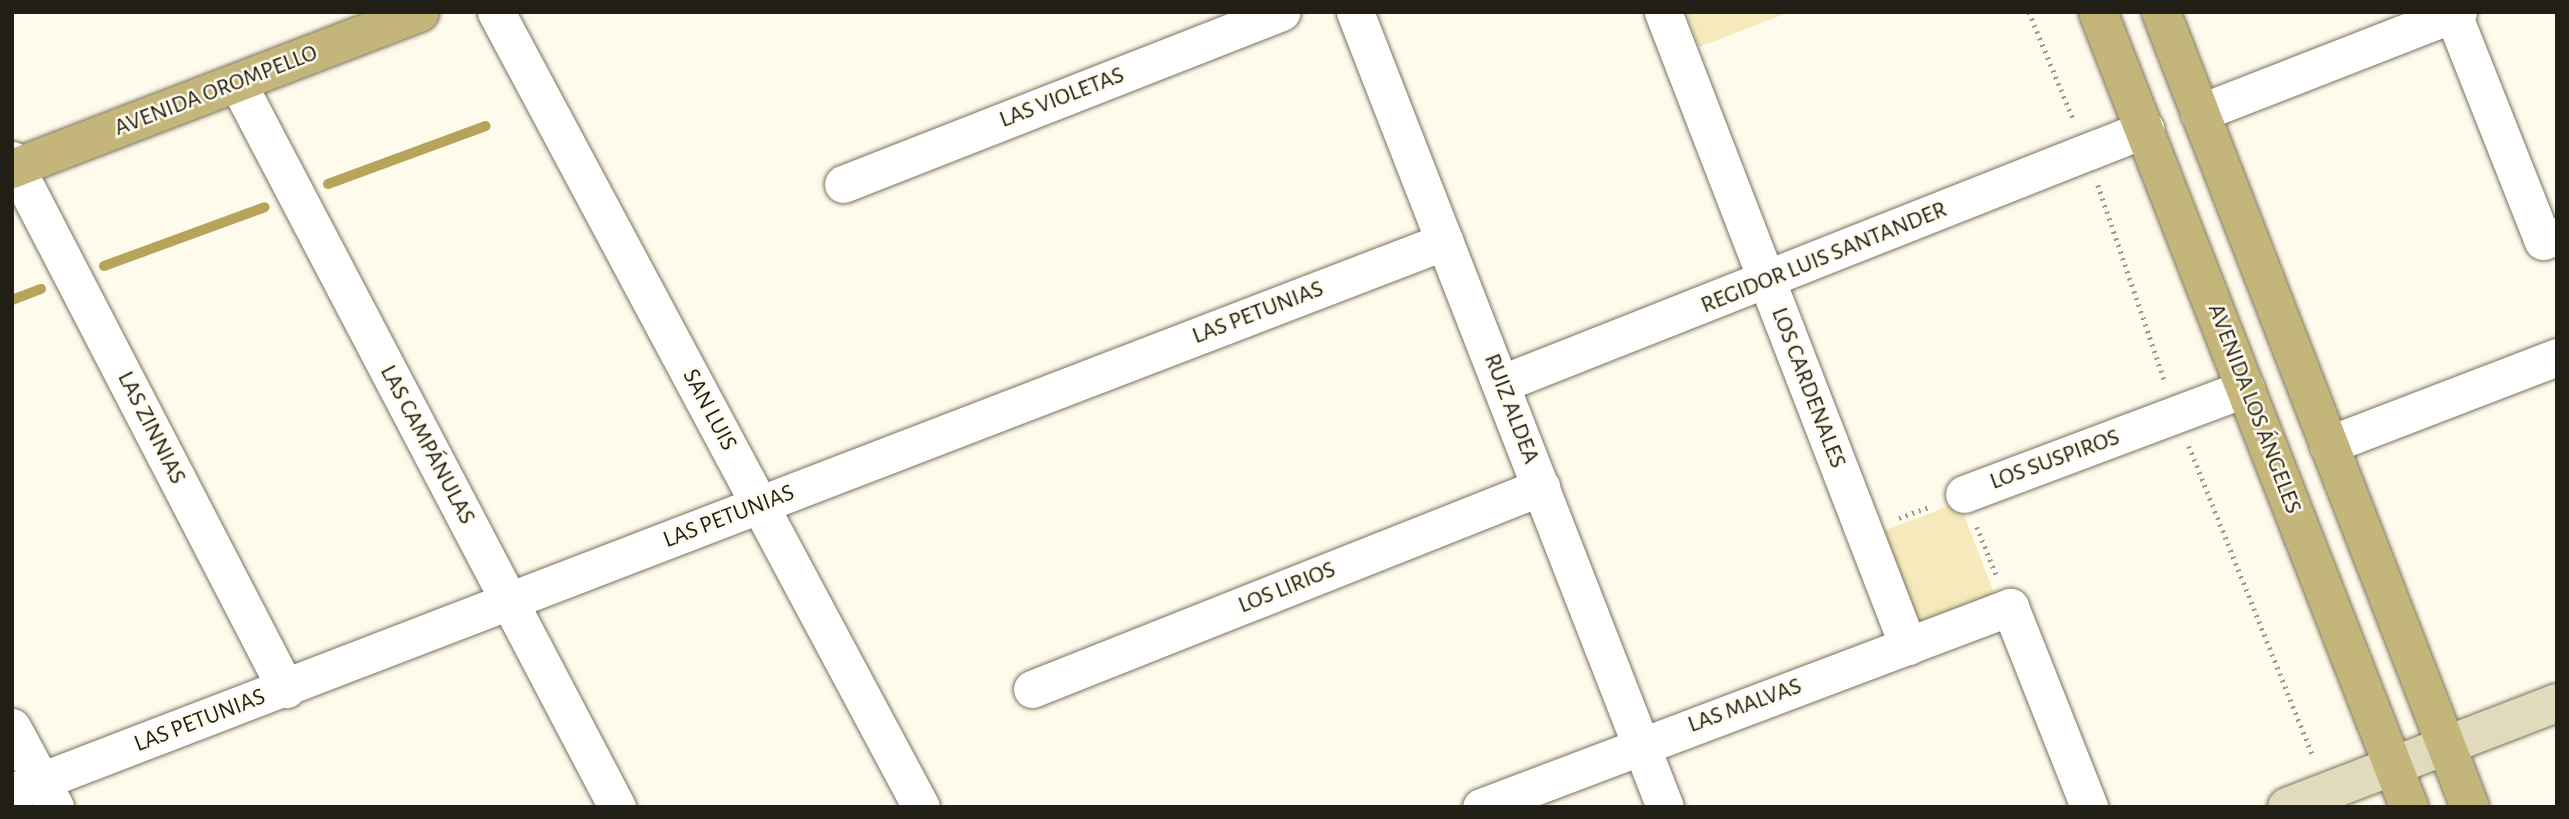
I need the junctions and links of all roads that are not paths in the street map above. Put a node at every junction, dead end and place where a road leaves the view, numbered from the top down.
1 (420, 12) edge
2 (496, 12) edge
3 (1281, 12) edge
4 (1355, 12) edge
5 (1662, 12) edge
6 (2098, 12) edge
7 (2161, 12) edge
8 (2456, 13) edge
9 (237, 82) junction
10 (2199, 113) junction
11 (2145, 129) junction
12 (13, 166) edge
13 (843, 184) dead end
14 (2550, 239) edge
15 (1445, 241) junction
16 (1767, 282) junction
17 (2557, 357) edge
18 (1500, 384) junction
19 (2246, 388) junction
20 (2328, 445) junction
21 (1541, 487) junction
22 (1964, 494) road end
23 (760, 505) junction
24 (510, 602) junction
25 (1908, 646) junction
26 (286, 688) junction
27 (1032, 689) dead end
28 (2557, 703) edge
29 (12, 727) edge
30 (1642, 745) junction
31 (2445, 746) junction
32 (2393, 766) junction
33 (36, 793) edge
34 (617, 807) edge
35 (922, 807) edge
36 (1481, 807) edge
37 (1665, 807) edge
38 (2090, 807) edge
39 (2287, 807) edge
40 (2409, 807) edge
41 (2470, 807) edge

1 - 9 main road, AVENIDA OROMPELLO
2 - 23 street, SAN LUIS
3 - 13 street, LAS VIOLETAS
4 - 15 street, RUIZ ALDEA
5 - 16 street, LOS CARDENALES
6 - 11 main road, AVENIDA LOS ÁNGELES
7 - 10 main road
8 - 10 street
8 - 14 street
9 - 12 main road, AVENIDA OROMPELLO
9 - 24 street, LAS CAMPÁNULAS
10 - 20 main road
11 - 16 street, REGIDOR LUIS SANTANDER
11 - 19 main road, AVENIDA LOS ÁNGELES
12 - 26 street, LAS ZINNIAS
15 - 18 street, RUIZ ALDEA
15 - 23 street, LAS PETUNIAS
16 - 18 street, REGIDOR LUIS SANTANDER
16 - 25 street, LOS CARDENALES
17 - 20 street
18 - 21 street, RUIZ ALDEA
19 - 22 street, LOS SUSPIROS
19 - 32 main road, AVENIDA LOS ÁNGELES
20 - 31 main road
21 - 27 street, LOS LIRIOS
21 - 30 street, RUIZ ALDEA
23 - 24 street, LAS PETUNIAS
23 - 35 street, SAN LUIS
24 - 26 street, LAS PETUNIAS
24 - 34 street, LAS CAMPÁNULAS
25 - 30 street, LAS MALVAS
25 - 38 street, LAS MALVAS
26 - 33 street, LAS PETUNIAS
28 - 31 main road
29 - 33 street
30 - 36 street, LAS MALVAS
30 - 37 street, RUIZ ALDEA
31 - 32 main road
31 - 41 main road
32 - 39 main road
32 - 40 main road, AVENIDA LOS ÁNGELES

